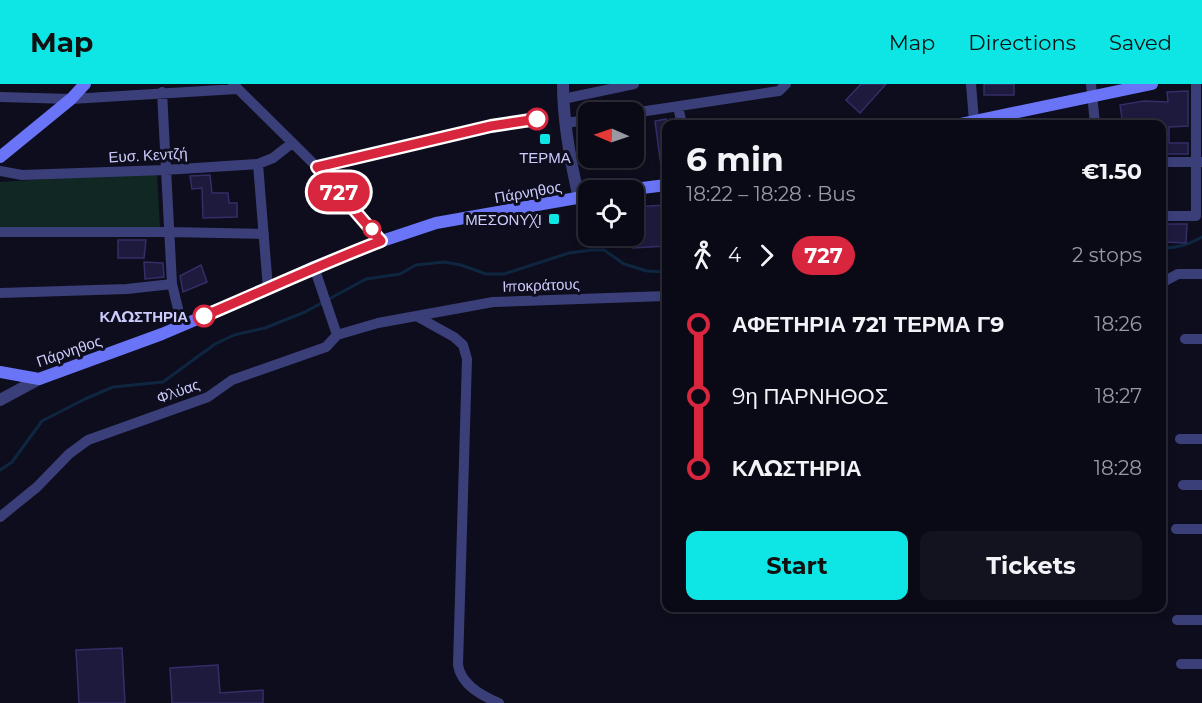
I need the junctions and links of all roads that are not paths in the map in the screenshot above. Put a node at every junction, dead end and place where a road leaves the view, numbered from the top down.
1 (85, 84) edge
2 (563, 84) edge
3 (634, 84) edge
4 (786, 84) edge
5 (971, 84) edge
6 (1091, 84) edge
7 (1152, 84) edge
8 (1196, 84) edge
9 (235, 86) edge
10 (162, 92) junction
11 (0, 97) edge
12 (1091, 98) junction
13 (71, 99) junction
14 (563, 99) junction
15 (678, 107) junction
16 (644, 112) edge
17 (681, 120) edge
18 (974, 120) edge
19 (984, 120) edge
20 (1094, 120) edge
21 (578, 121) edge
22 (565, 123) junction
23 (292, 143) junction
24 (0, 157) edge
25 (1166, 162) edge
26 (1199, 162) edge
27 (258, 164) junction
28 (165, 170) junction
29 (0, 171) edge
30 (578, 182) edge
31 (662, 185) edge
32 (644, 187) edge
33 (578, 198) edge
34 (1166, 216) edge
35 (169, 231) junction
36 (0, 232) edge
37 (264, 234) junction
38 (381, 241) junction
39 (314, 267) junction
40 (1202, 274) edge
41 (1166, 280) edge
42 (172, 284) junction
43 (268, 289) junction
44 (0, 293) edge
45 (662, 296) edge
46 (418, 316) junction
47 (182, 325) junction
48 (337, 334) junction
49 (1185, 339) dead end
50 (1202, 339) edge
51 (0, 372) edge
52 (39, 379) junction
53 (0, 400) edge
54 (1180, 439) dead end
55 (1202, 439) edge
56 (1202, 484) edge
57 (1183, 485) dead end
58 (0, 517) edge
59 (1176, 529) dead end
60 (1202, 529) edge
61 (1177, 620) dead end
62 (1202, 620) edge
63 (1180, 664) dead end
64 (1202, 664) edge
65 (499, 703) edge

1 - 13 main road
2 - 14 street
3 - 14 street
4 - 15 street
5 - 18 street
6 - 12 street
7 - 12 main road
8 - 26 street
9 - 10 street
9 - 23 street
10 - 13 street
10 - 28 street
11 - 13 street
12 - 19 main road
12 - 20 street
13 - 24 main road
14 - 22 street
15 - 16 street
15 - 17 street
21 - 22 street
22 - 30 street
23 - 27 street, Ευσ. Κεντζή
23 - 38 street
25 - 26 street
26 - 34 street
27 - 28 street, Ευσ. Κεντζή
27 - 37 street
28 - 29 street, Ευσ. Κεντζή
28 - 35 street
31 - 32 main road
33 - 38 main road, Πάρνηθος
35 - 36 street
35 - 37 street
35 - 42 street
37 - 43 street
38 - 39 main road, Πάρνηθος
39 - 43 main road, Πάρνηθος
39 - 48 street
40 - 41 street
42 - 44 street
42 - 47 street
43 - 47 main road, Πάρνηθος
45 - 46 street, Ιποκράτους
46 - 48 street, Φλύας
46 - 65 street
47 - 52 main road, Πάρνηθος
48 - 58 street, Φλύας
49 - 50 street
51 - 52 main road, Πάρνηθος
52 - 53 street
54 - 55 street
56 - 57 street
59 - 60 street
61 - 62 street
63 - 64 street

